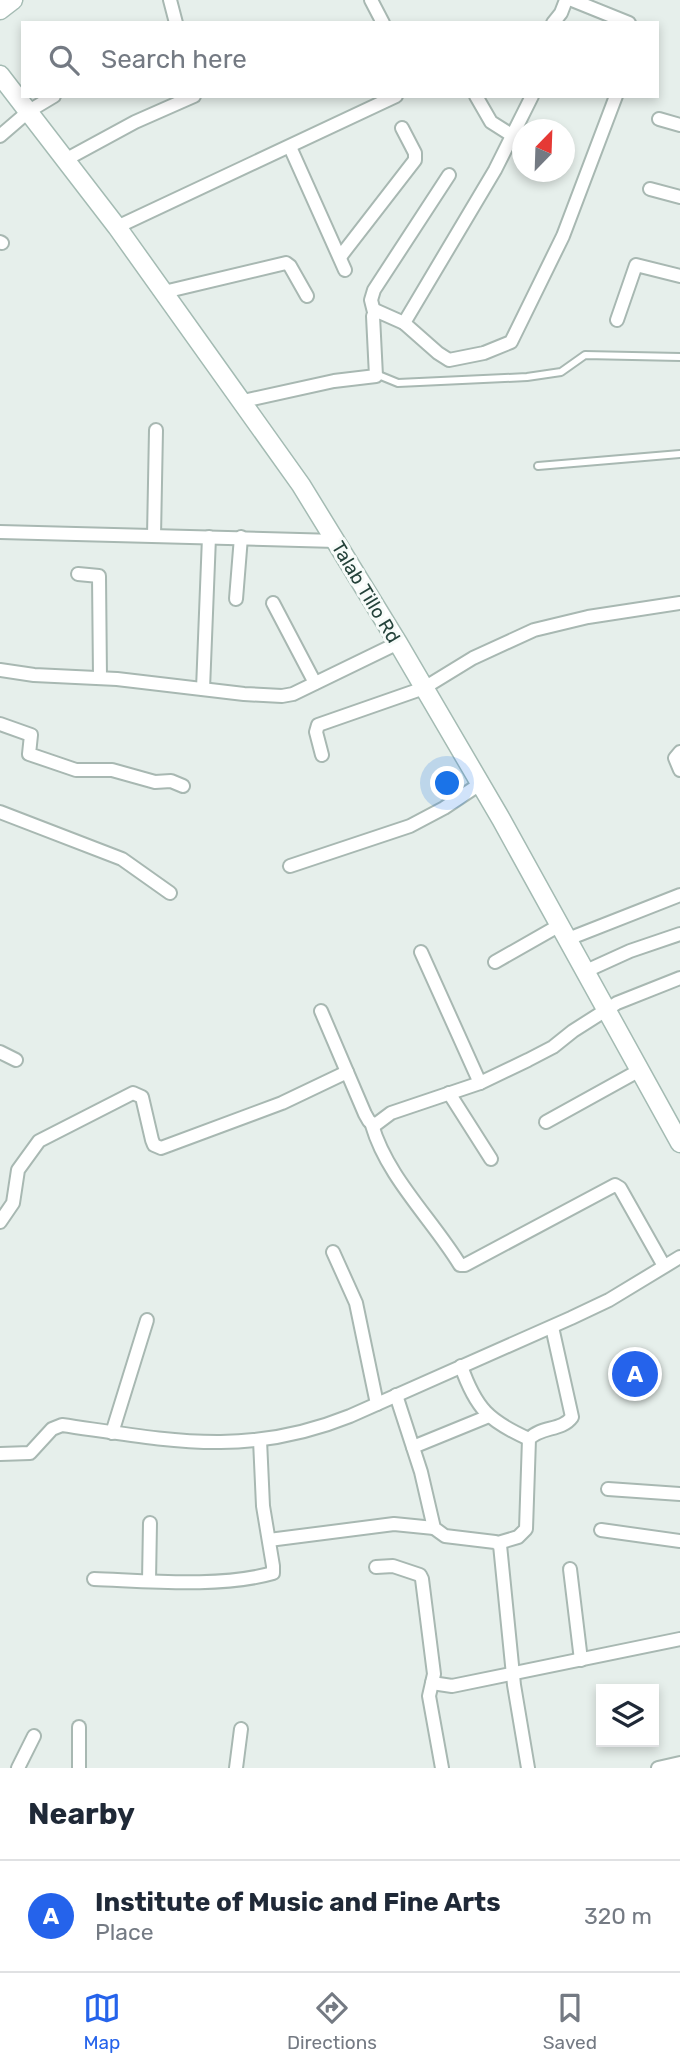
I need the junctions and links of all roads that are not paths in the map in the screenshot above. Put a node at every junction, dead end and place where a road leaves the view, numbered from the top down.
1 (13, 0) edge
2 (170, 0) edge
3 (370, 0) edge
4 (566, 0) edge
5 (572, 0) edge
6 (0, 10) edge
7 (175, 21) edge
8 (382, 21) edge
9 (556, 21) edge
10 (624, 21) edge
11 (0, 75) edge
12 (51, 98) edge
13 (189, 98) edge
14 (392, 98) edge
15 (477, 98) edge
16 (531, 98) edge
17 (615, 98) edge
18 (29, 111) junction
19 (521, 119) edge
20 (659, 119) dead end
21 (680, 125) edge
22 (402, 128) dead end
23 (512, 135) edge
24 (0, 136) edge
25 (512, 138) edge
26 (290, 147) junction
27 (65, 160) junction
28 (449, 175) dead end
29 (650, 189) dead end
30 (680, 197) edge
31 (117, 227) junction
32 (680, 276) edge
33 (164, 292) junction
34 (307, 296) dead end
35 (374, 312) junction
36 (617, 320) dead end
37 (404, 323) junction
38 (680, 357) edge
39 (376, 374) junction
40 (243, 401) junction
41 (156, 430) dead end
42 (680, 454) edge
43 (538, 466) dead end
44 (0, 532) edge
45 (155, 536) junction
46 (209, 537) junction
47 (241, 537) junction
48 (336, 541) junction
49 (78, 575) dead end
50 (236, 599) dead end
51 (272, 603) dead end
52 (680, 603) edge
53 (398, 643) junction
54 (0, 664) edge
55 (0, 670) edge
56 (100, 678) junction
57 (315, 683) junction
58 (424, 688) junction
59 (203, 689) junction
60 (0, 724) edge
61 (680, 752) edge
62 (322, 755) dead end
63 (680, 770) edge
64 (480, 784) junction
65 (183, 786) dead end
66 (0, 812) edge
67 (290, 866) dead end
68 (170, 893) dead end
69 (680, 895) edge
70 (564, 932) junction
71 (680, 934) edge
72 (421, 952) dead end
73 (495, 962) dead end
74 (586, 971) junction
75 (680, 978) edge
76 (607, 1009) junction
77 (321, 1012) dead end
78 (0, 1052) edge
79 (16, 1060) dead end
80 (640, 1070) junction
81 (347, 1072) junction
82 (480, 1083) junction
83 (449, 1093) junction
84 (546, 1122) dead end
85 (372, 1125) junction
86 (680, 1143) edge
87 (491, 1159) dead end
88 (0, 1222) edge
89 (333, 1252) dead end
90 (680, 1257) edge
91 (664, 1266) junction
92 (147, 1320) dead end
93 (552, 1327) junction
94 (461, 1366) junction
95 (396, 1395) junction
96 (377, 1404) junction
97 (489, 1416) junction
98 (112, 1433) junction
99 (530, 1438) junction
100 (260, 1440) junction
101 (413, 1447) junction
102 (0, 1454) edge
103 (608, 1489) dead end
104 (680, 1493) edge
105 (150, 1523) dead end
106 (434, 1528) junction
107 (601, 1530) dead end
108 (269, 1540) junction
109 (680, 1541) edge
110 (498, 1543) junction
111 (376, 1567) dead end
112 (570, 1569) dead end
113 (94, 1579) dead end
114 (149, 1581) junction
115 (680, 1639) edge
116 (582, 1660) junction
117 (513, 1673) junction
118 (432, 1683) junction
119 (79, 1727) dead end
120 (241, 1730) dead end
121 (34, 1736) dead end
122 (680, 1763) edge
123 (18, 1768) edge
124 (79, 1768) edge
125 (236, 1768) edge
126 (442, 1768) edge
127 (528, 1768) edge
128 (659, 1768) edge

1 - 6 main road
2 - 7 street
3 - 8 street
4 - 9 street
5 - 10 street
11 - 18 main road, Talab Tillo Rd
12 - 18 street
13 - 27 street
14 - 26 street
15 - 23 street
16 - 19 street
17 - 37 street
18 - 24 street
18 - 27 main road, Talab Tillo Rd
20 - 21 street
22 - 26 street
25 - 37 street
26 - 31 street
27 - 31 main road, Talab Tillo Rd
28 - 35 street
29 - 30 street
31 - 33 main road, Talab Tillo Rd
32 - 36 street
33 - 34 street
33 - 40 main road, Talab Tillo Rd
35 - 37 street
35 - 39 street
38 - 39 lane
39 - 40 street
40 - 48 main road, Talab Tillo Rd
41 - 45 street
42 - 43 lane
44 - 45 street
45 - 46 street
46 - 47 street
46 - 59 street
47 - 48 street
47 - 50 street
48 - 53 main road, Talab Tillo Rd
49 - 56 street
51 - 57 street
52 - 58 street
53 - 57 street
53 - 58 main road, Talab Tillo Rd
54 - 55 street
55 - 56 street
56 - 59 street
57 - 59 street
58 - 62 street
58 - 64 main road, Talab Tillo Rd
60 - 65 street
61 - 63 street
64 - 67 street
64 - 70 main road, Talab Tillo Rd
66 - 68 street
69 - 70 street
70 - 73 street
70 - 74 main road, Talab Tillo Rd
71 - 74 street
72 - 82 street
74 - 76 main road, Talab Tillo Rd
75 - 76 street
76 - 80 main road, Talab Tillo Rd
76 - 82 street
77 - 81 street
78 - 79 street
80 - 84 street
80 - 86 main road, Talab Tillo Rd
81 - 85 street
81 - 88 street
82 - 83 street
83 - 85 street
83 - 87 street
85 - 91 street
89 - 96 street
90 - 91 street
91 - 93 street
92 - 98 street
93 - 94 street
93 - 99 street
94 - 95 street
94 - 97 street
95 - 96 street
95 - 101 street
96 - 100 street
97 - 99 street
97 - 101 street
98 - 100 street
98 - 102 street
99 - 110 street
100 - 108 street
101 - 106 street
103 - 104 street
105 - 114 street
106 - 108 street
106 - 110 street
107 - 109 street
108 - 114 street
110 - 117 street
111 - 118 street
112 - 116 street
113 - 114 street
115 - 116 street
116 - 117 street
117 - 118 street
117 - 127 street
118 - 126 street
119 - 124 street
120 - 125 street
121 - 123 street
122 - 128 street

